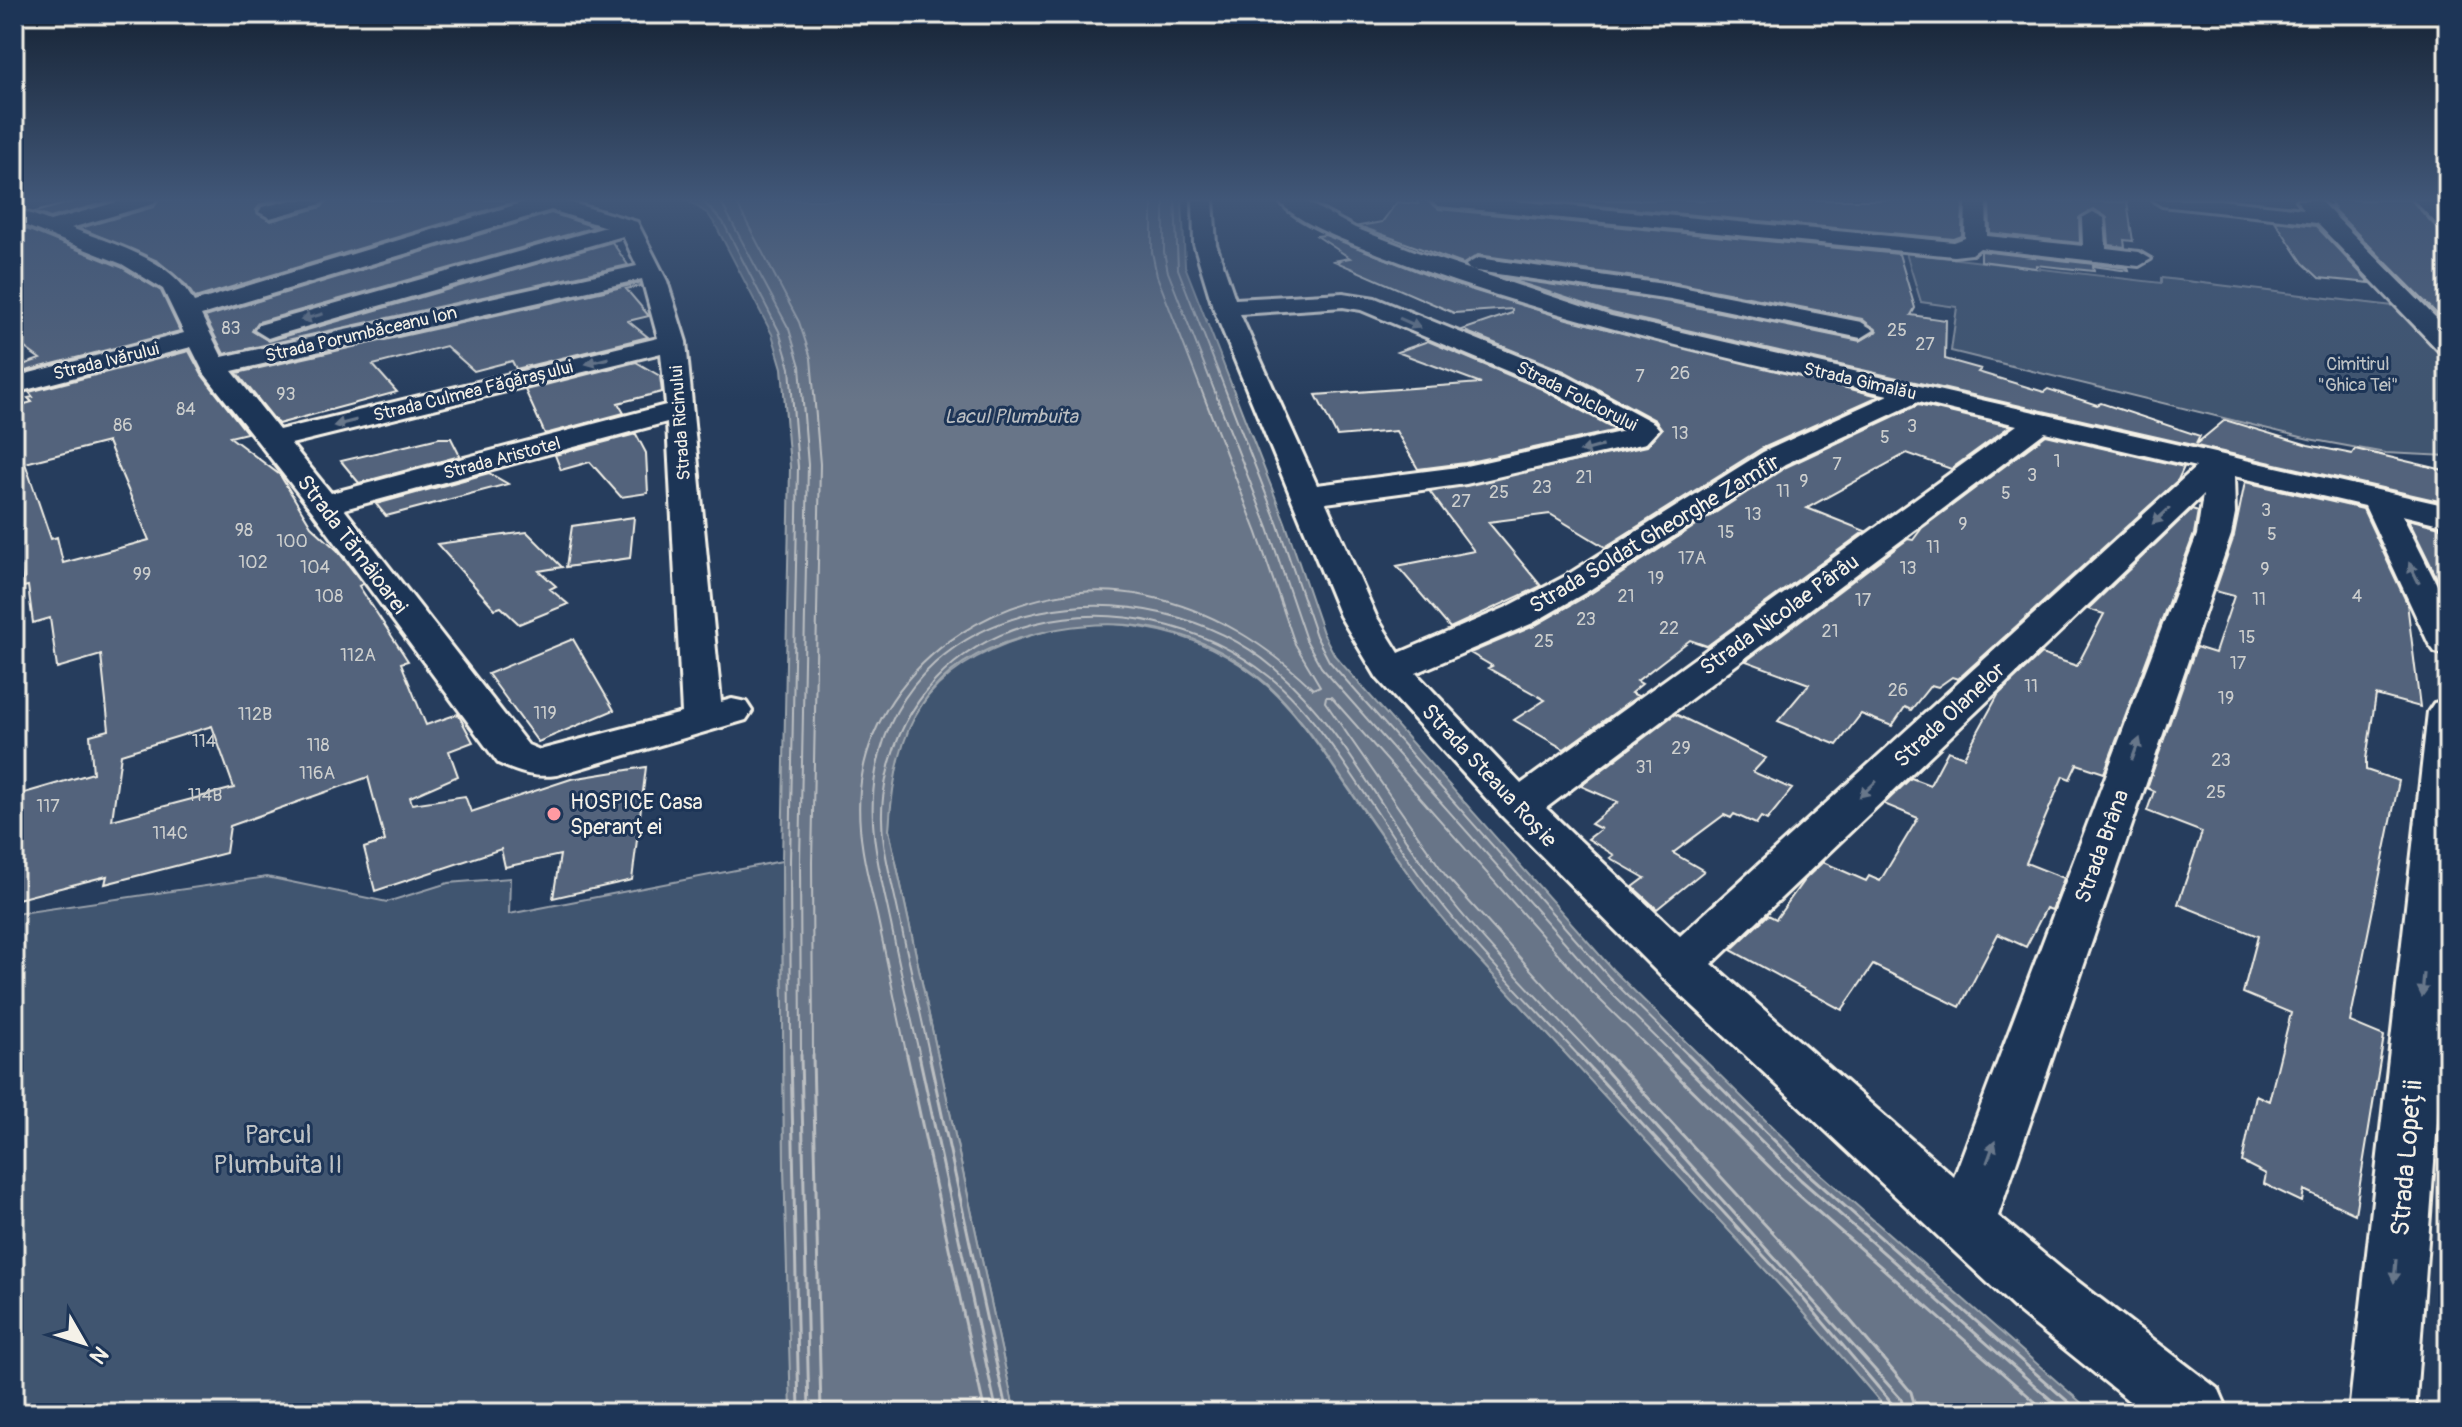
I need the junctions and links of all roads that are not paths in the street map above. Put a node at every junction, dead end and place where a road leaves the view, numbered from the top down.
1 (147, 267) edge
2 (362, 267) edge
3 (451, 267) edge
4 (489, 267) edge
5 (647, 267) edge
6 (1212, 267) edge
7 (1435, 267) edge
8 (1488, 267) edge
9 (2371, 267) edge
10 (649, 270) junction
11 (466, 273) junction
12 (528, 297) junction
13 (1225, 307) junction
14 (1861, 330) dead end
15 (201, 341) junction
16 (673, 342) junction
17 (2448, 345) edge
18 (14, 385) edge
19 (1916, 393) junction
20 (680, 410) junction
21 (2040, 422) junction
22 (273, 440) junction
23 (2218, 464) junction
24 (1308, 496) junction
25 (2378, 500) junction
26 (324, 505) junction
27 (2448, 516) edge
28 (2448, 644) edge
29 (1391, 670) junction
30 (2448, 712) edge
31 (717, 715) joint
32 (1518, 807) junction
33 (1680, 965) junction
34 (1965, 1225) junction
35 (2196, 1413) edge
36 (2382, 1413) edge

1 - 15 street, Strada Tămâioarei
2 - 15 street
3 - 11 street
4 - 11 street
5 - 10 street, Strada Ricinului
6 - 13 street, Strada Steaua Roșie
7 - 19 street, Strada Gimalău
8 - 14 street
9 - 17 street
10 - 12 street, Strada Porumbăceanu Ion
10 - 16 street, Strada Ricinului
11 - 12 street
11 -> 15 street
12 - 15 street, Strada Porumbăceanu Ion
13 - 24 street, Strada Steaua Roșie
13 -> 24 street, Strada Folclorului
15 - 18 street, Strada Ivărului
15 - 22 street, Strada Tămâioarei
16 - 20 street, Strada Ricinului
16 -> 22 street, Strada Culmea Făgărașului
19 - 21 street, Strada Gimalău
19 - 29 street, Strada Soldat Gheorghe Zamfir
20 - 26 street, Strada Aristotel
20 - 31 street, Strada Ricinului
21 - 23 street, Strada Gimalău
21 - 32 street, Strada Nicolae Pârâu
22 - 26 street, Strada Tămâioarei
23 - 25 street, Strada Gimalău
23 -> 33 street, Strada Olanelor
34 -> 23 street, Strada Brâna
24 - 29 street, Strada Steaua Roșie
25 - 27 street, Strada Gimalău
28 -> 25 street
26 - 31 street, Strada Tămâioarei
29 - 32 street, Strada Steaua Roșie
30 -> 36 street, Strada Lopeții
32 - 33 street, Strada Steaua Roșie
33 - 34 street, Strada Steaua Roșie
34 - 35 street, Strada Steaua Roșie

